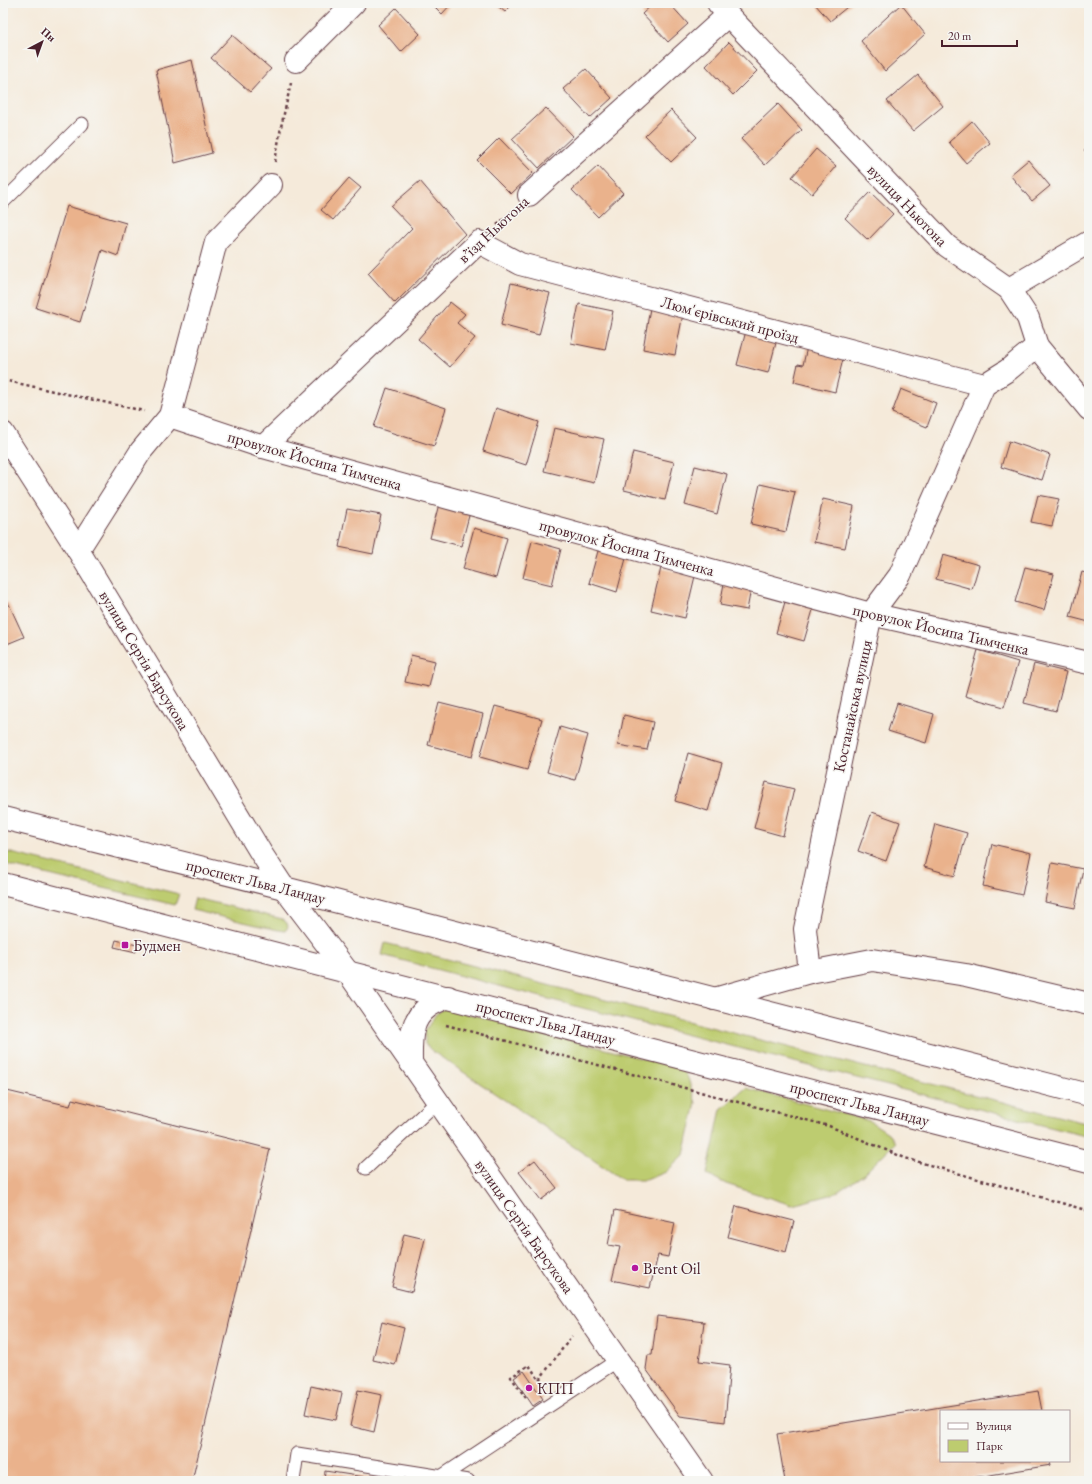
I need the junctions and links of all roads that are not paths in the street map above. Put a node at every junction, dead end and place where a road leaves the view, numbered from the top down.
1 (354, 3) edge
2 (723, 9) edge
3 (296, 61) road end
4 (82, 124) dead end
5 (271, 185) road end
6 (529, 196) road end
7 (3, 202) edge
8 (479, 242) joint
9 (1089, 242) edge
10 (1009, 289) junction
11 (1037, 346) junction
12 (984, 385) junction
13 (1089, 408) edge
14 (170, 416) junction
15 (3, 433) edge
16 (263, 447) junction
17 (78, 550) junction
18 (871, 614) junction
19 (1089, 663) edge
20 (3, 818) edge
21 (3, 884) edge
22 (284, 888) junction
23 (347, 971) junction
24 (810, 972) junction
25 (448, 997) junction
26 (714, 998) junction
27 (1089, 1004) edge
28 (411, 1062) junction
29 (1089, 1095) edge
30 (438, 1101) junction
31 (1089, 1162) edge
32 (366, 1168) dead end
33 (618, 1360) junction
34 (441, 1477) junction
35 (293, 1481) edge
36 (468, 1481) edge
37 (702, 1481) edge

1 - 3 street
2 - 6 street, в’їзд Ньютона
2 - 10 street, вулиця Ньютона
4 - 7 lane
5 - 14 street
8 - 12 street, Люм'єрівський проїзд
8 - 16 street, в’їзд Ньютона
9 - 10 street
10 - 11 street, вулиця Ньютона
11 - 12 street
11 - 13 street, вулиця Ньютона
12 - 18 street, Костанайська вулиця
14 - 16 street, провулок Йосипа Тимченка
14 - 17 street
15 - 17 street, вулиця Сергія Барсукова
16 - 18 street, провулок Йосипа Тимченка
17 - 22 street, вулиця Сергія Барсукова
18 - 19 street, провулок Йосипа Тимченка
18 - 24 street, Костанайська вулиця
20 - 22 street, проспект Льва Ландау
21 - 23 street, проспект Льва Ландау
22 - 23 street, вулиця Сергія Барсукова
22 - 26 street, проспект Льва Ландау
23 - 25 street, проспект Льва Ландау
23 - 28 street, вулиця Сергія Барсукова
24 - 26 street
24 - 27 street
25 - 28 street
25 - 31 street, проспект Льва Ландау
26 - 29 street, проспект Льва Ландау
28 - 30 street, вулиця Сергія Барсукова
30 - 32 lane
30 - 33 street, вулиця Сергія Барсукова
33 - 34 lane
33 - 37 street, вулиця Сергія Барсукова
34 - 35 lane
34 - 36 lane

